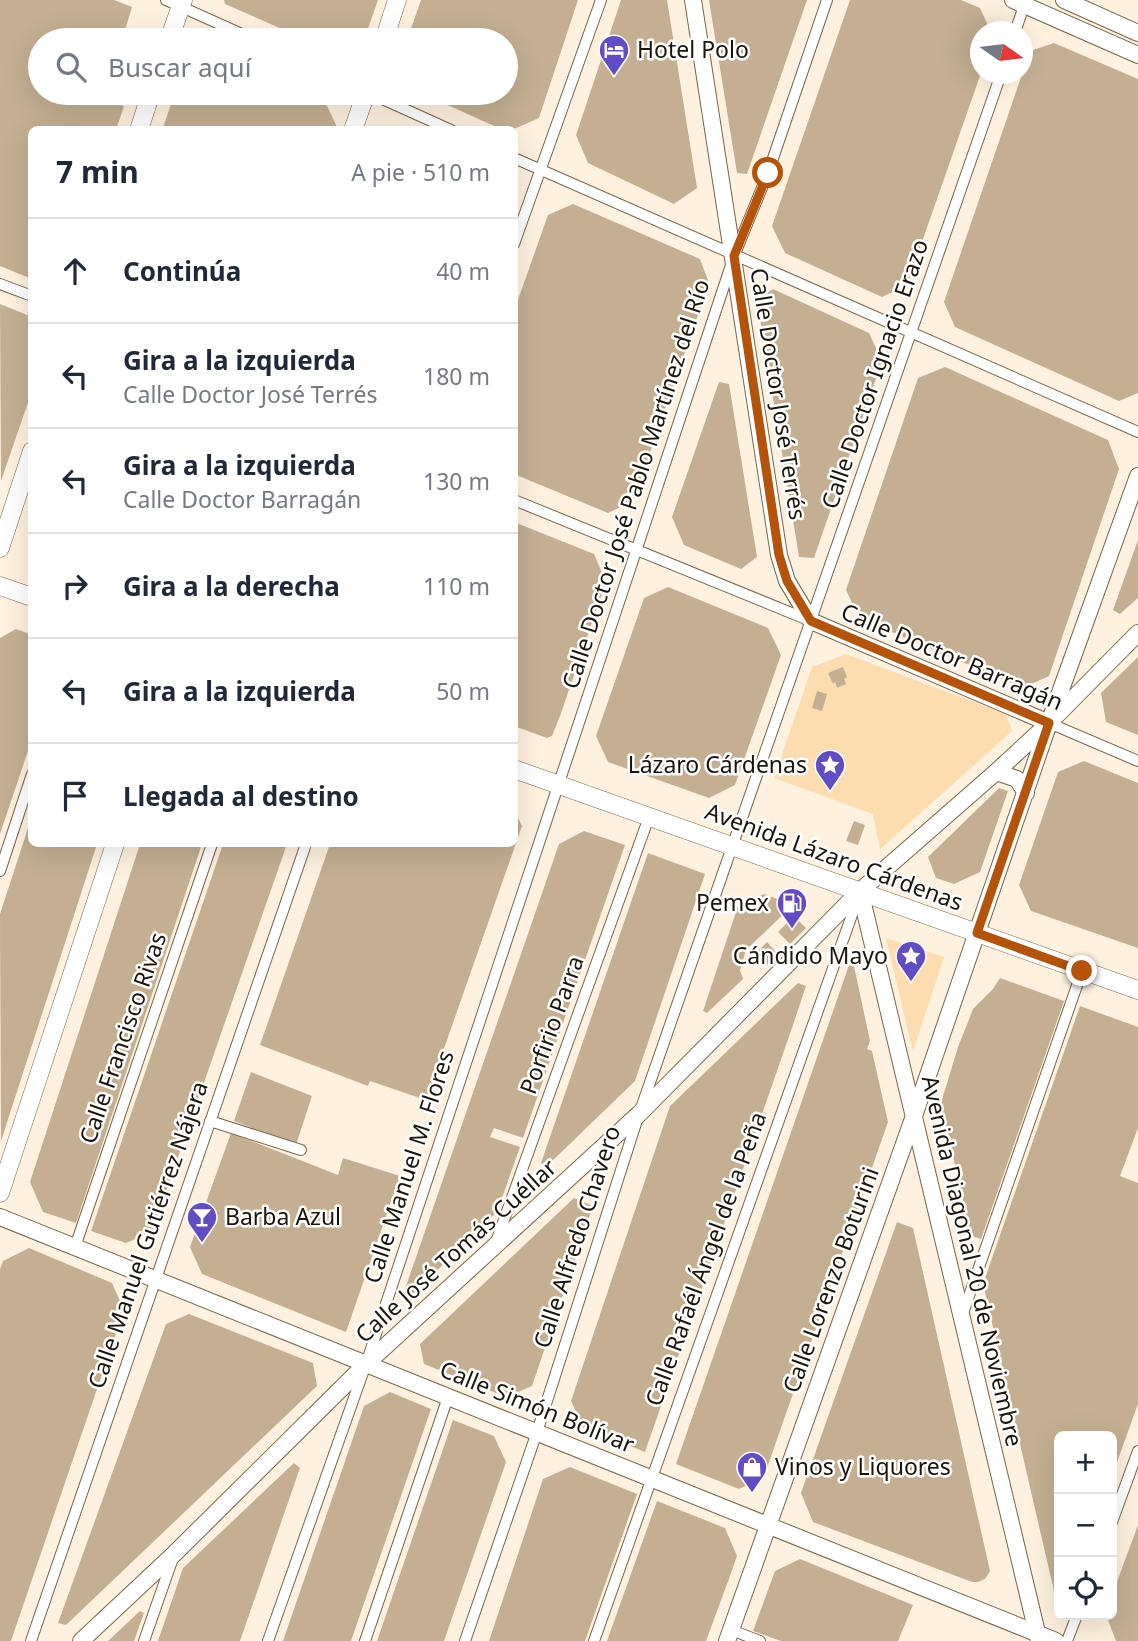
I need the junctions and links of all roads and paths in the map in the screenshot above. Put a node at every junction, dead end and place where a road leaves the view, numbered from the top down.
1 (397, 0) edge
2 (601, 0) edge
3 (693, 0) edge
4 (827, 0) edge
5 (1064, 0) edge
6 (176, 2) edge
7 (1021, 2) edge
8 (1017, 21) edge
9 (172, 28) edge
10 (230, 28) edge
11 (388, 28) edge
12 (1138, 33) edge
13 (1138, 55) edge
14 (998, 84) edge
15 (147, 105) edge
16 (363, 105) edge
17 (395, 105) edge
18 (140, 126) edge
19 (355, 126) edge
20 (443, 126) edge
21 (518, 160) edge
22 (541, 169) junction
23 (518, 233) edge
24 (734, 256) junction
25 (0, 284) edge
26 (28, 294) edge
27 (912, 331) junction
28 (1138, 432) edge
29 (28, 463) edge
30 (1138, 476) edge
31 (518, 502) edge
32 (0, 548) edge
33 (636, 550) junction
34 (0, 586) edge
35 (28, 596) edge
36 (811, 621) junction
37 (1138, 633) edge
38 (1049, 723) junction
39 (1138, 761) edge
40 (518, 770) edge
41 (996, 772) junction
42 (558, 785) junction
43 (28, 786) edge
44 (1026, 793) junction
45 (649, 817) junction
46 (731, 846) junction
47 (114, 847) edge
48 (211, 847) edge
49 (305, 847) edge
50 (0, 870) edge
51 (860, 891) junction
52 (977, 933) junction
53 (1082, 971) junction
54 (1138, 990) edge
55 (915, 1113) junction
56 (639, 1114) junction
57 (210, 1121) junction
58 (301, 1150) dead end
59 (0, 1193) edge
60 (0, 1217) edge
61 (75, 1247) junction
62 (494, 1247) junction
63 (156, 1278) junction
64 (961, 1319) junction
65 (366, 1364) junction
66 (448, 1397) junction
67 (537, 1432) junction
68 (1138, 1451) edge
69 (651, 1477) junction
70 (1117, 1508) edge
71 (768, 1524) junction
72 (174, 1555) junction
73 (1075, 1620) edge
74 (729, 1635) edge
75 (1038, 1637) edge
76 (31, 1641) edge
77 (81, 1641) edge
78 (144, 1641) edge
79 (268, 1641) edge
80 (365, 1641) edge
81 (465, 1641) edge
82 (594, 1641) edge
83 (760, 1641) edge
84 (1056, 1641) edge
85 (1067, 1641) edge

1 - 11 main road
2 - 22 street
3 - 24 street, Calle Doctor José Terrés
4 - 24 street, Calle Doctor José Pablo Martínez del Río
5 - 12 street
6 - 9 main road
6 - 10 street
7 - 8 street
7 - 13 street
14 - 27 street, Calle Doctor Ignacio Erazo
15 - 18 main road
16 - 19 main road
17 - 20 street
21 - 22 street
22 - 23 street
22 - 24 street
24 - 27 street
24 - 33 street, Calle Doctor José Pablo Martínez del Río
24 - 36 street, Calle Doctor José Terrés
25 - 26 street
27 - 28 street
27 - 36 street, Calle Doctor Ignacio Erazo
29 - 32 main road
30 - 38 street, Calle Lorenzo Boturini
31 - 33 street, Calle Doctor Barragán
33 - 36 street, Calle Doctor Barragán
33 - 42 street, Calle Doctor José Pablo Martínez del Río
34 - 35 main road
36 - 38 street, Calle Doctor Barragán
36 - 46 street, Calle Doctor Ignacio Erazo
37 - 38 street, Calle José Tomás Cuéllar
38 - 39 street, Calle Doctor Barragán
38 - 41 street, Calle José Tomás Cuéllar
38 - 44 street, Calle Lorenzo Boturini
40 - 42 main road, Avenida Lázaro Cárdenas
41 - 44 street
41 - 51 street, Calle José Tomás Cuéllar
42 - 45 main road, Avenida Lázaro Cárdenas
42 - 65 street, Calle Manuel M. Flores
43 - 50 street
44 - 52 street, Calle Lorenzo Boturini
45 - 46 main road, Avenida Lázaro Cárdenas
45 - 62 street, Porfirio Parra
46 - 51 main road, Avenida Lázaro Cárdenas
46 - 56 street, Calle Alfredo Chavero
47 - 59 main road
48 - 61 street, Calle Francisco Rivas
49 - 57 street, Calle Manuel Gutiérrez Nájera
51 - 52 main road, Avenida Lázaro Cárdenas
51 - 55 street, Avenida Diagonal 20 de Noviembre
51 - 56 street, Calle José Tomás Cuéllar
51 - 69 street, Calle Rafaél Ángel de la Peña
52 - 53 main road, Avenida Lázaro Cárdenas
52 - 55 street, Calle Lorenzo Boturini
53 - 54 main road, Avenida Lázaro Cárdenas
53 - 64 street
55 - 64 street, Avenida Diagonal 20 de Noviembre
55 - 71 street, Calle Lorenzo Boturini
56 - 62 street, Calle José Tomás Cuéllar
56 - 67 street, Calle Alfredo Chavero
57 - 58 street
57 - 63 street, Calle Manuel Gutiérrez Nájera
60 - 61 street, Calle Simón Bolívar
61 - 63 street, Calle Simón Bolívar
62 - 65 street, Calle José Tomás Cuéllar
63 - 65 street, Calle Simón Bolívar
63 - 76 street, Calle Manuel Gutiérrez Nájera
64 - 75 street, Avenida Diagonal 20 de Noviembre
65 - 66 street, Calle Simón Bolívar
65 - 72 street, Calle José Tomás Cuéllar
65 - 79 street, Calle Manuel M. Flores
66 - 67 street, Calle Simón Bolívar
66 - 80 street
67 - 69 street, Calle Simón Bolívar
67 - 81 street, Calle Alfredo Chavero
68 - 70 street
69 - 71 street, Calle Simón Bolívar
69 - 82 street, Calle Rafaél Ángel de la Peña
71 - 74 street, Calle Lorenzo Boturini
71 - 75 street, Calle Simón Bolívar
72 - 77 street, Calle José Tomás Cuéllar
72 - 78 street
73 - 85 street
74 - 83 street
75 - 84 street, Calle Simón Bolívar

